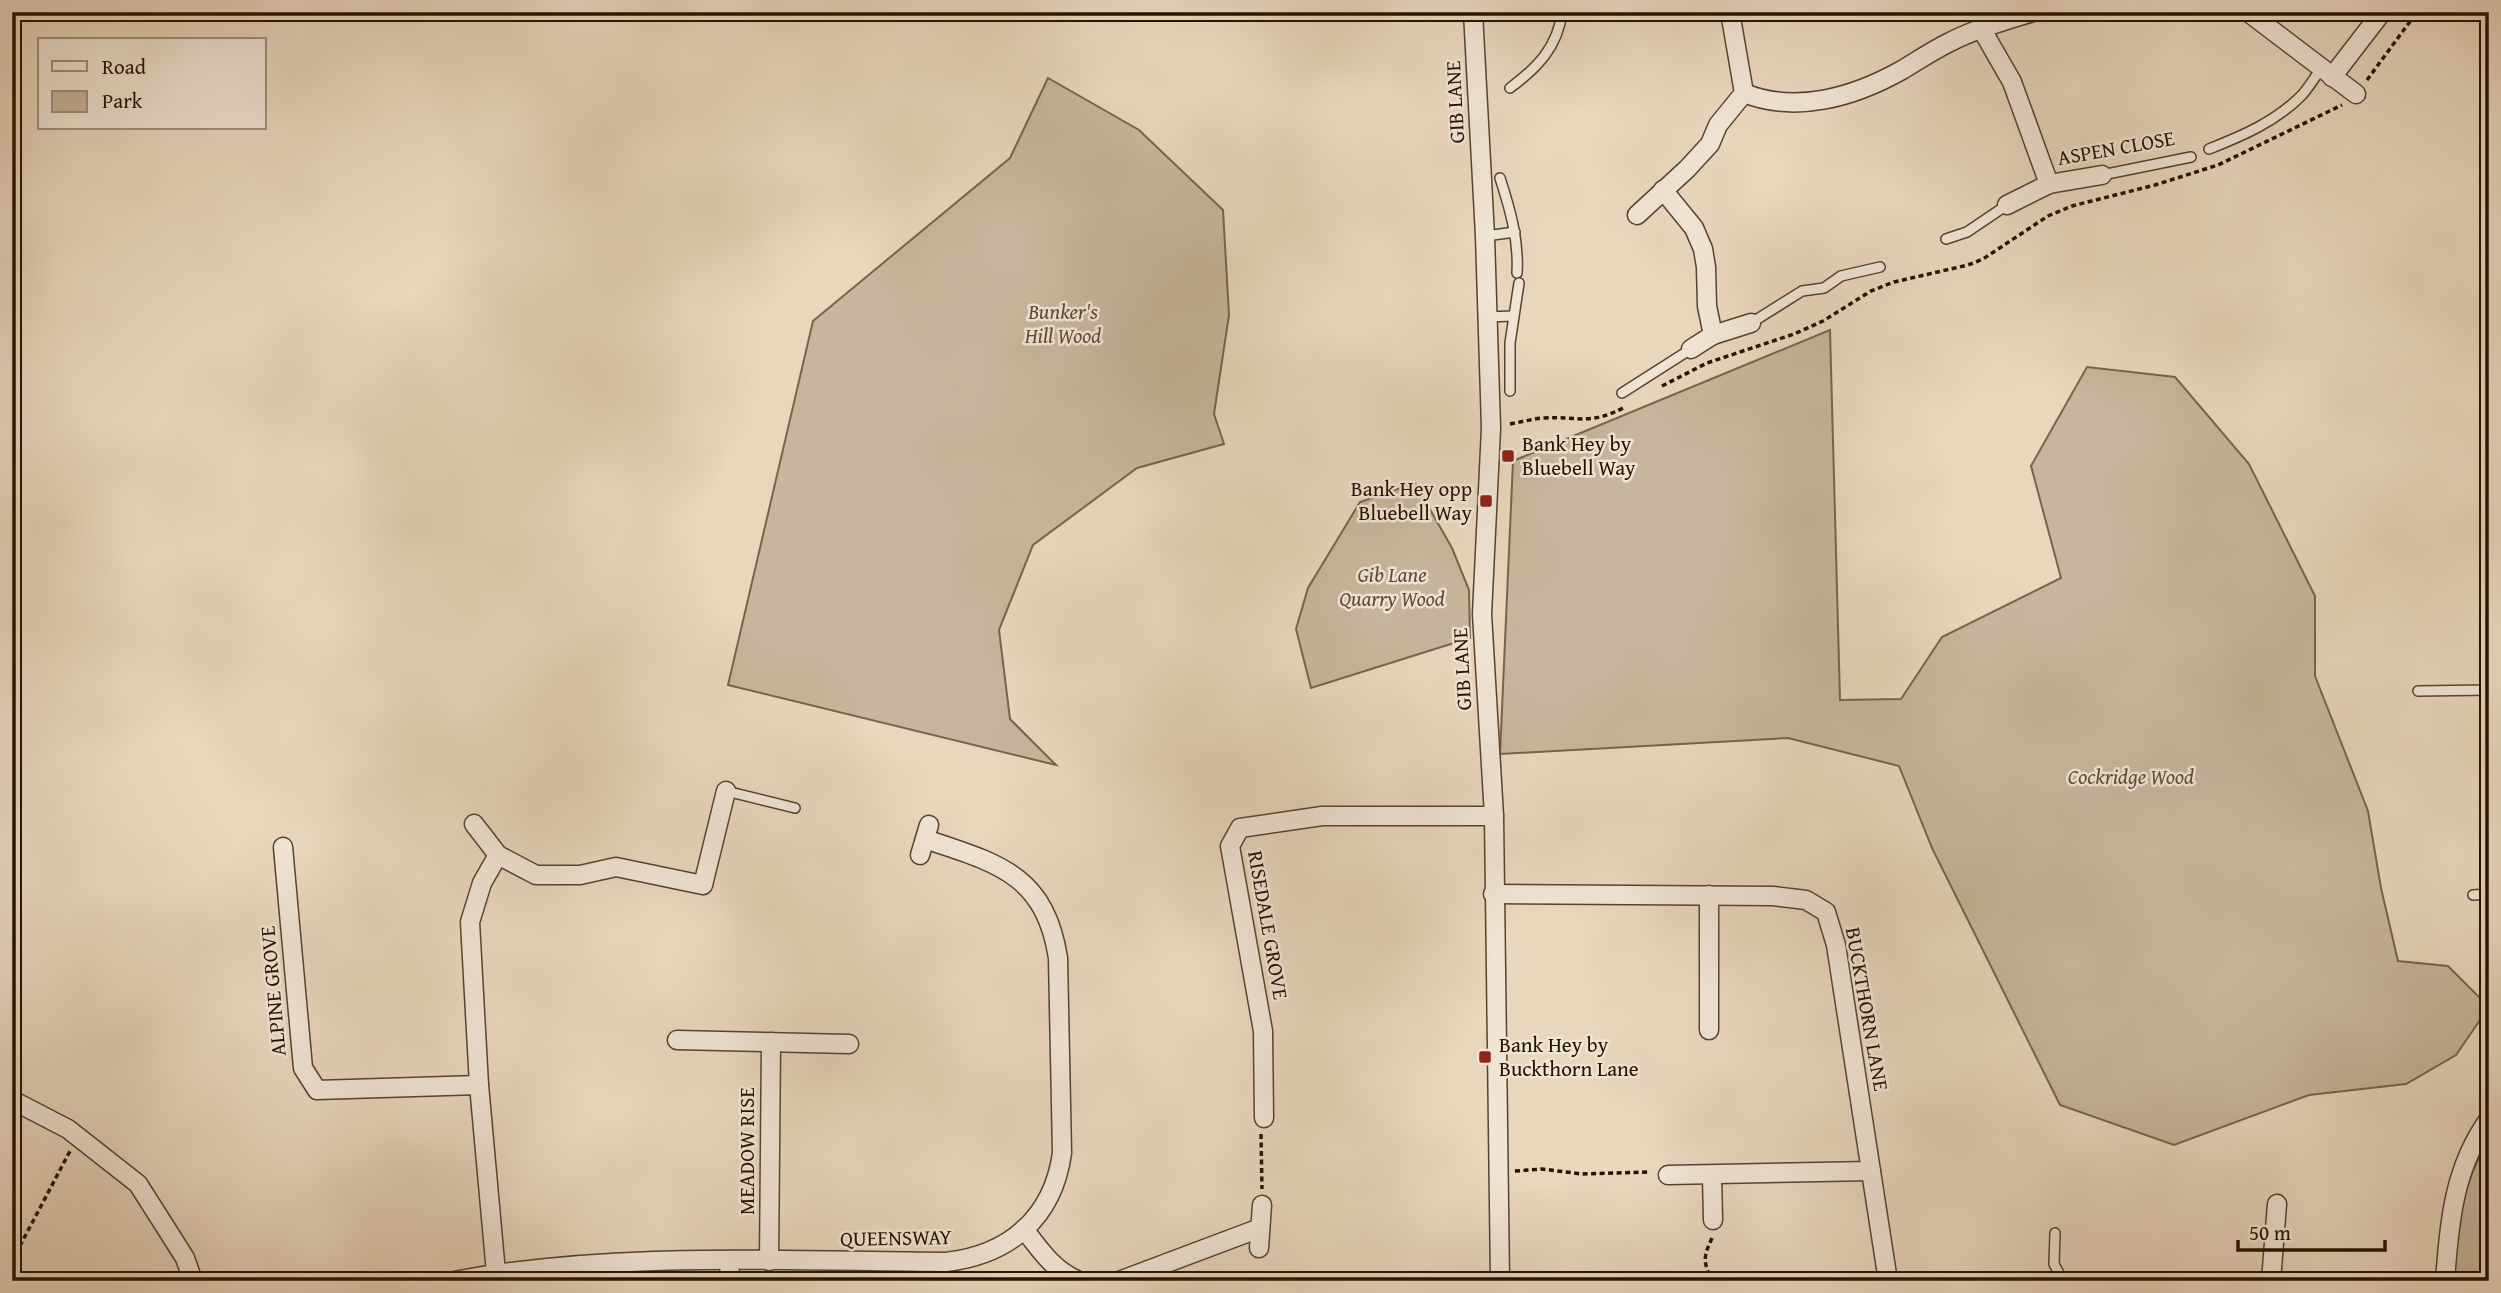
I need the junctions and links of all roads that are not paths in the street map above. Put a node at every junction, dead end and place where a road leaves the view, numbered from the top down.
1 (1473, 12) edge
2 (1562, 12) edge
3 (1730, 12) edge
4 (2033, 12) edge
5 (2248, 12) edge
6 (2382, 12) edge
7 (1981, 28) junction
8 (2326, 73) junction
9 (1510, 88) dead end
10 (1744, 93) junction
11 (2356, 94) road end
12 (2209, 149) dead end
13 (2191, 158) dead end
14 (2102, 175) joint
15 (1500, 178) dead end
16 (2049, 184) junction
17 (1663, 190) junction
18 (2007, 205) joint
19 (1637, 215) dead end
20 (1515, 232) junction
21 (1485, 236) junction
22 (1946, 239) dead end
23 (1880, 267) dead end
24 (1513, 316) junction
25 (1487, 317) junction
26 (1751, 323) joint
27 (1713, 335) junction
28 (1691, 349) joint
29 (1510, 391) dead end
30 (1622, 393) dead end
31 (2489, 690) edge
32 (2418, 691) dead end
33 (726, 791) joint
34 (795, 808) dead end
35 (1494, 816) junction
36 (474, 824) dead end
37 (925, 839) dead end
38 (283, 847) dead end
39 (498, 855) junction
40 (1493, 894) junction
41 (2489, 894) edge
42 (1709, 895) junction
43 (2473, 895) dead end
44 (1709, 1030) dead end
45 (677, 1040) dead end
46 (771, 1042) junction
47 (849, 1044) dead end
48 (479, 1086) junction
49 (12, 1100) edge
50 (1264, 1118) road end
51 (2489, 1119) edge
52 (1871, 1171) junction
53 (1668, 1174) road end
54 (1712, 1175) junction
55 (2277, 1204) dead end
56 (1262, 1205) road end
57 (1713, 1220) road end
58 (1260, 1228) junction
59 (1024, 1229) junction
60 (2055, 1233) dead end
61 (1259, 1248) dead end
62 (729, 1261) junction
63 (769, 1261) junction
64 (496, 1273) junction
65 (194, 1281) edge
66 (454, 1281) edge
67 (730, 1281) edge
68 (1079, 1281) edge
69 (1119, 1281) edge
70 (1500, 1281) edge
71 (1888, 1281) edge
72 (2063, 1281) edge
73 (2271, 1281) edge
74 (2445, 1281) edge

1 - 21 street, GIB LANE
2 - 9 lane
3 - 10 street
4 - 7 street
5 - 8 street
6 - 8 street
7 - 10 street
7 - 16 street, ASPEN CLOSE
8 - 11 street
8 - 12 lane
10 - 17 street
13 - 14 lane, ASPEN CLOSE
14 - 16 street, ASPEN CLOSE
15 - 20 lane
16 - 18 street, ASPEN CLOSE
17 - 19 street
17 - 27 street
18 - 22 lane, ASPEN CLOSE
20 - 21 lane
20 - 24 lane
21 - 25 street, GIB LANE
23 - 26 lane
24 - 25 lane
24 - 29 lane
25 - 35 street, GIB LANE
26 - 27 street
27 - 28 street
28 - 30 lane
31 - 32 lane
33 - 34 lane
33 - 39 street
35 - 40 street, GIB LANE
35 - 50 street, RISEDALE GROVE
36 - 39 street
37 - 59 street, QUEENSWAY
38 - 48 street, ALPINE GROVE
39 - 48 street
40 - 42 street, BUCKTHORN LANE
40 - 70 street, GIB LANE
41 - 43 lane
42 - 44 street
42 - 52 street, BUCKTHORN LANE
45 - 46 street
46 - 47 street
46 - 63 street, MEADOW RISE
48 - 64 street
49 - 65 street
51 - 74 street
52 - 54 street
52 - 71 street, BUCKTHORN LANE
53 - 54 street
54 - 57 street
55 - 73 street
56 - 58 street
58 - 61 street
58 - 69 street
59 - 63 street, QUEENSWAY
59 - 68 street
60 - 72 lane
62 - 63 street, QUEENSWAY
62 - 64 street, QUEENSWAY
62 - 67 street
64 - 66 street, QUEENSWAY

